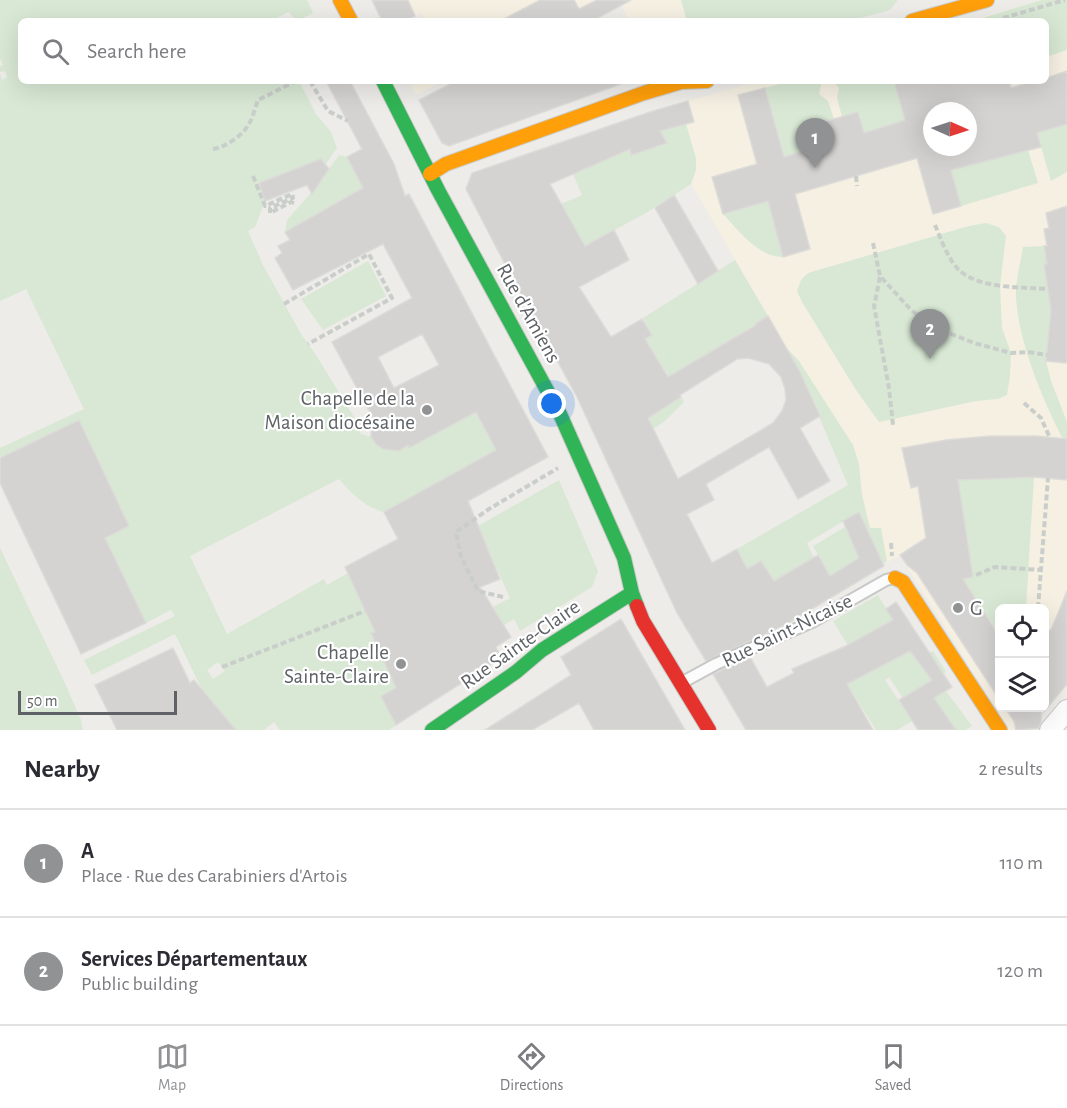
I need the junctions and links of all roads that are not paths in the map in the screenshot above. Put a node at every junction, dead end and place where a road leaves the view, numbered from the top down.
1 (340, 0) edge
2 (987, 0) edge
3 (920, 12) edge
4 (349, 18) edge
5 (385, 84) edge
6 (672, 84) edge
7 (430, 174) junction
8 (895, 578) joint
9 (632, 593) junction
10 (680, 684) junction
11 (1067, 710) edge
12 (432, 730) edge
13 (709, 730) edge
14 (1000, 730) edge
15 (1050, 730) edge

1 - 4 street
2 - 3 street
5 - 7 street, Rue d'Amiens
6 - 7 street
7 - 9 street, Rue d'Amiens
8 - 10 lane, Rue Saint-Nicaise
8 - 14 street
9 - 10 street, Rue d'Amiens
9 - 12 street, Rue Sainte-Claire
10 - 13 street, Rue d'Amiens
11 - 15 street

